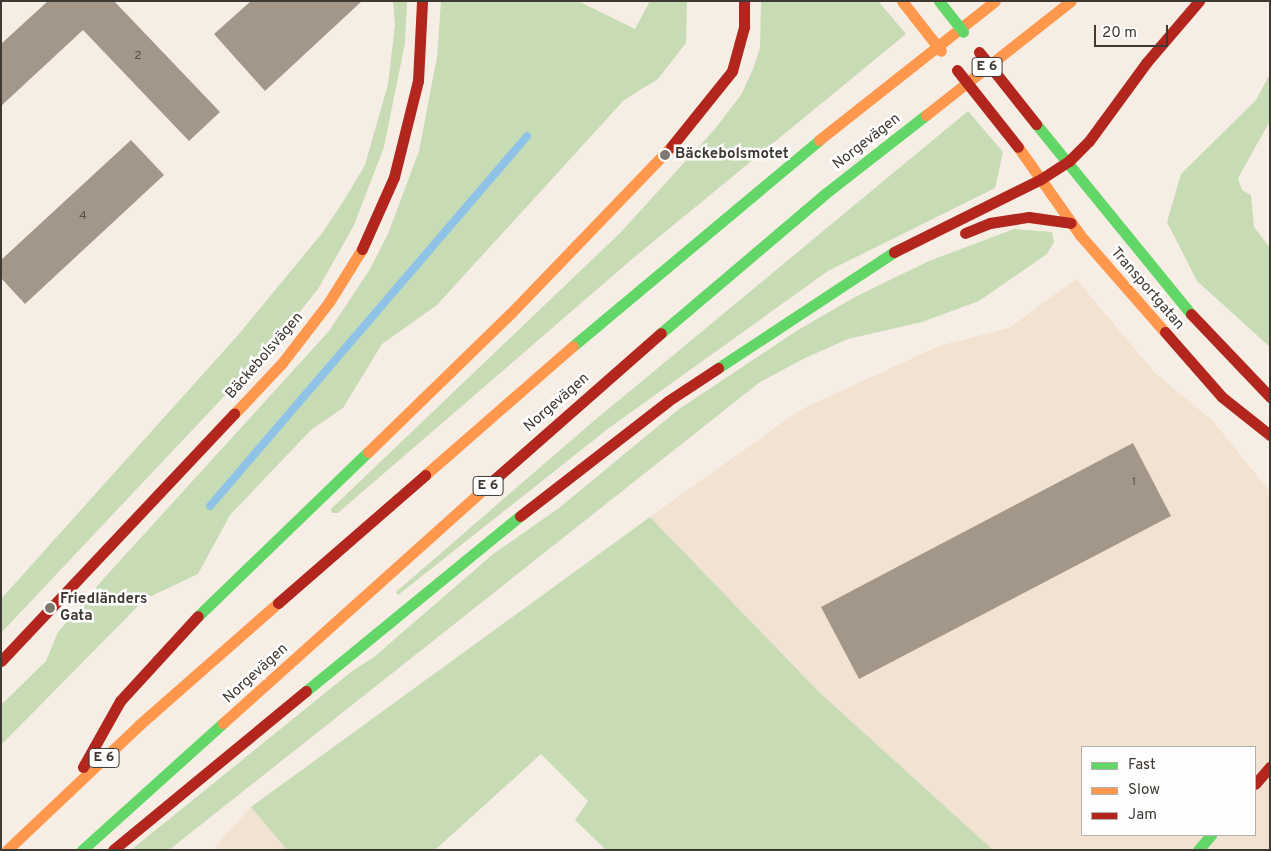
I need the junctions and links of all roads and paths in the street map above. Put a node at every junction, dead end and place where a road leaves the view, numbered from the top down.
1 (422, 1) edge
2 (744, 1) edge
3 (902, 1) edge
4 (939, 1) edge
5 (995, 1) edge
6 (1071, 1) edge
7 (1199, 1) edge
8 (1070, 161) junction
9 (1041, 179) junction
10 (1071, 223) junction
11 (957, 236) dead end
12 (941, 243) dead end
13 (859, 274) junction
14 (1270, 397) edge
15 (1265, 432) edge
16 (1270, 441) edge
17 (1, 661) edge
18 (1270, 767) edge
19 (1256, 783) edge
20 (70, 791) junction
21 (1210, 836) edge
22 (7, 850) edge
23 (82, 850) edge
24 (113, 850) edge
25 (1198, 850) edge

1 - 17 main road, Bäckebolsvägen
2 - 20 main road
3 - 9 main road, Transportgatan, bridge
4 - 8 main road, Transportgatan, bridge
5 - 20 main road, Norgevägen / E 6
6 - 23 main road, Norgevägen / E 6
7 - 8 main road
8 - 9 main road
8 - 14 main road, Transportgatan
9 - 10 main road, Transportgatan
9 - 13 main road
10 - 11 main road
10 - 15 main road, Transportgatan
12 - 13 main road
13 - 24 main road
15 - 16 main road, Transportgatan
18 - 19 main road
20 - 22 main road, Norgevägen / E 6
21 - 25 main road

